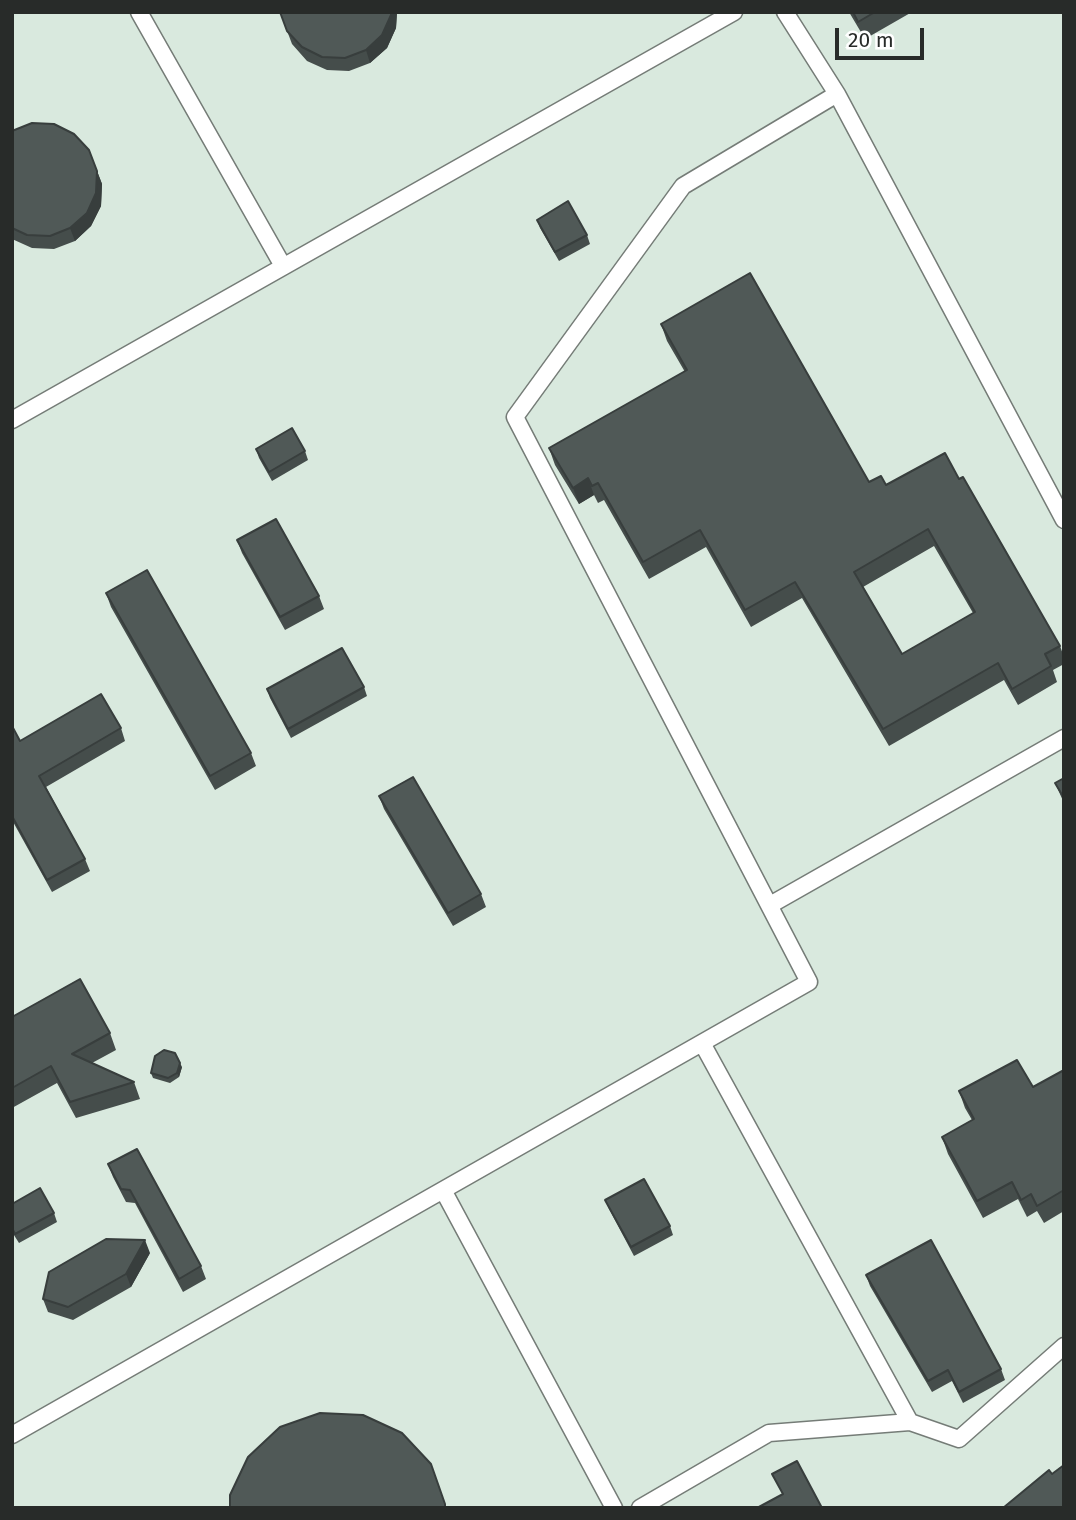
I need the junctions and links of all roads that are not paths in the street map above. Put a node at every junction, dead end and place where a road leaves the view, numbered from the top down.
1 (139, 12) edge
2 (734, 12) edge
3 (785, 12) edge
4 (837, 94) junction
5 (284, 266) junction
6 (12, 420) edge
7 (1062, 513) edge
8 (1064, 738) edge
9 (770, 905) junction
10 (702, 1043) junction
11 (443, 1190) junction
12 (1064, 1346) edge
13 (911, 1422) junction
14 (12, 1435) edge
15 (614, 1508) edge
16 (640, 1508) edge

1 - 5 lane
2 - 5 lane
3 - 4 lane
4 - 7 lane
4 - 9 lane
5 - 6 lane
8 - 9 lane
9 - 10 lane
10 - 11 lane
10 - 13 lane
11 - 14 lane
11 - 15 lane
12 - 13 lane
13 - 16 lane

